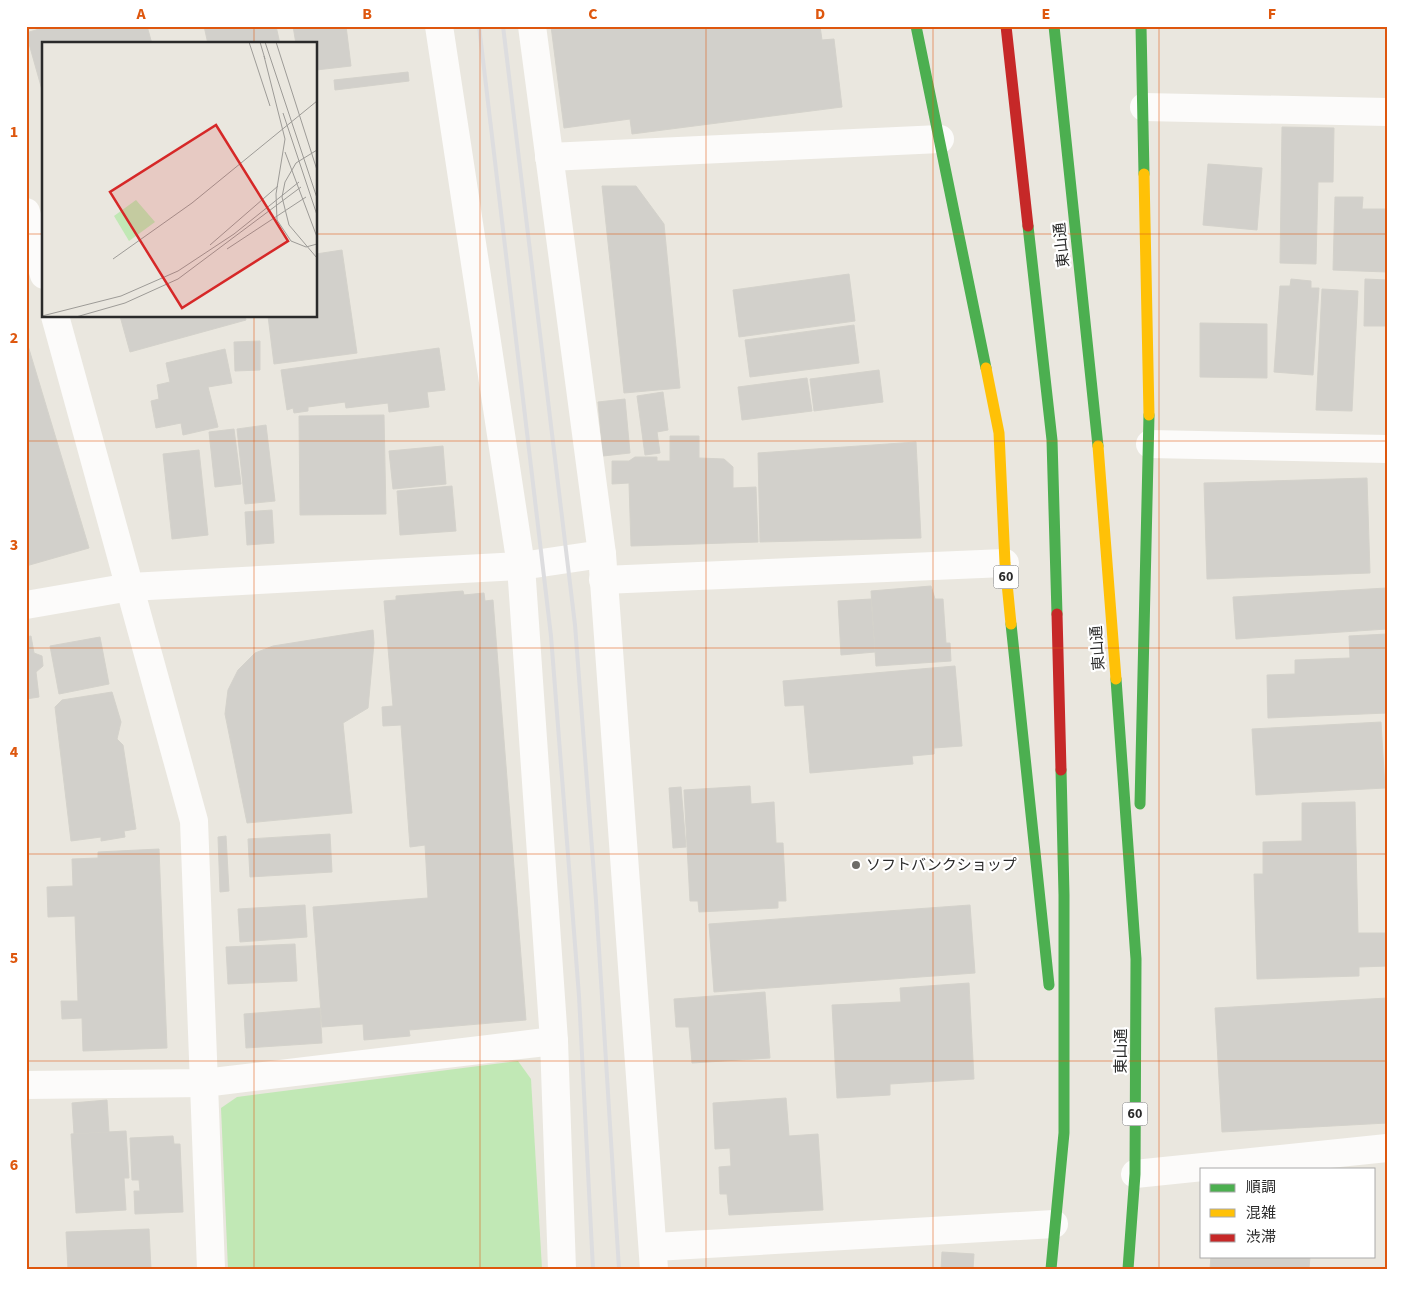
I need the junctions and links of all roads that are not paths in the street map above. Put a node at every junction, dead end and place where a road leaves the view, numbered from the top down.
1 (439, 26) edge
2 (532, 26) edge
3 (1006, 26) edge
4 (1054, 26) edge
5 (1141, 26) edge
6 (915, 29) edge
7 (1144, 107) junction
8 (1387, 112) edge
9 (940, 139) junction
10 (549, 156) junction
11 (26, 212) edge
12 (42, 268) edge
13 (56, 318) edge
14 (1150, 444) junction
15 (1387, 450) edge
16 (1005, 563) junction
17 (521, 566) junction
18 (602, 567) junction
19 (130, 587) junction
20 (26, 605) edge
21 (1140, 820) dead end
22 (1140, 840) dead end
23 (1136, 959) junction
24 (1050, 995) dead end
25 (1052, 1015) dead end
26 (554, 1041) junction
27 (204, 1084) junction
28 (26, 1085) edge
29 (1064, 1133) junction
30 (1387, 1148) edge
31 (1135, 1174) junction
32 (1054, 1224) junction
33 (655, 1258) edge
34 (211, 1269) edge
35 (562, 1269) edge
36 (1051, 1269) edge
37 (1128, 1269) edge

1 - 17 street
2 - 10 street
3 - 29 main road, 東山通
4 - 23 main road, 東山通 / 60
5 - 7 main road
6 - 9 main road, 60
7 - 8 street
7 - 14 main road
9 - 10 street
9 - 16 main road, 60
10 - 18 street
11 - 12 street
13 - 19 street
14 - 15 street
14 - 21 main road
16 - 18 street
16 - 24 main road, 60
17 - 18 street
17 - 19 street
17 - 26 street
18 - 33 street
19 - 20 street
19 - 27 street
22 - 23 main road, 60
23 - 31 main road, 東山通 / 60
25 - 29 main road
26 - 27 street
26 - 35 street
27 - 28 street
27 - 34 street
29 - 32 main road, 東山通
30 - 31 street
31 - 37 main road, 東山通 / 60
32 - 33 street
32 - 36 main road, 東山通

